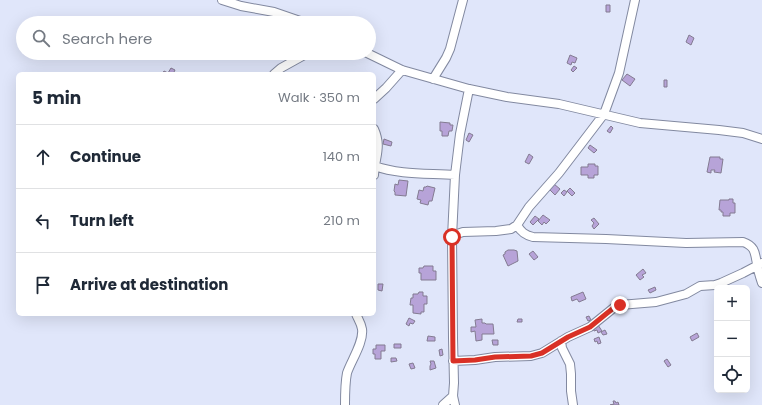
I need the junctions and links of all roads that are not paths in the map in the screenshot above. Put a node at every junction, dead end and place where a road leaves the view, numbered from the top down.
1 (222, 0) edge
2 (463, 0) edge
3 (635, 0) edge
4 (286, 16) edge
5 (376, 57) edge
6 (295, 60) edge
7 (402, 70) junction
8 (276, 72) edge
9 (433, 79) junction
10 (469, 89) junction
11 (376, 97) edge
12 (604, 114) junction
13 (376, 135) edge
14 (762, 139) edge
15 (376, 158) edge
16 (376, 166) edge
17 (455, 175) junction
18 (517, 225) junction
19 (452, 237) junction
20 (760, 264) edge
21 (762, 283) edge
22 (357, 316) edge
23 (561, 341) junction
24 (453, 361) junction
25 (453, 396) junction
26 (345, 405) edge
27 (443, 405) edge
28 (455, 405) edge
29 (573, 405) edge

1 - 4 street
2 - 9 street
3 - 12 street
5 - 7 street
6 - 8 street
7 - 9 street
7 - 11 street
9 - 10 street
10 - 12 street
10 - 17 street
12 - 14 street
12 - 18 street
13 - 15 street
16 - 17 street
17 - 19 street
18 - 19 street
18 - 20 street
19 - 24 street
20 - 21 street
20 - 23 street
22 - 26 street
23 - 24 street
23 - 29 street
24 - 25 street
25 - 27 street
25 - 28 street

